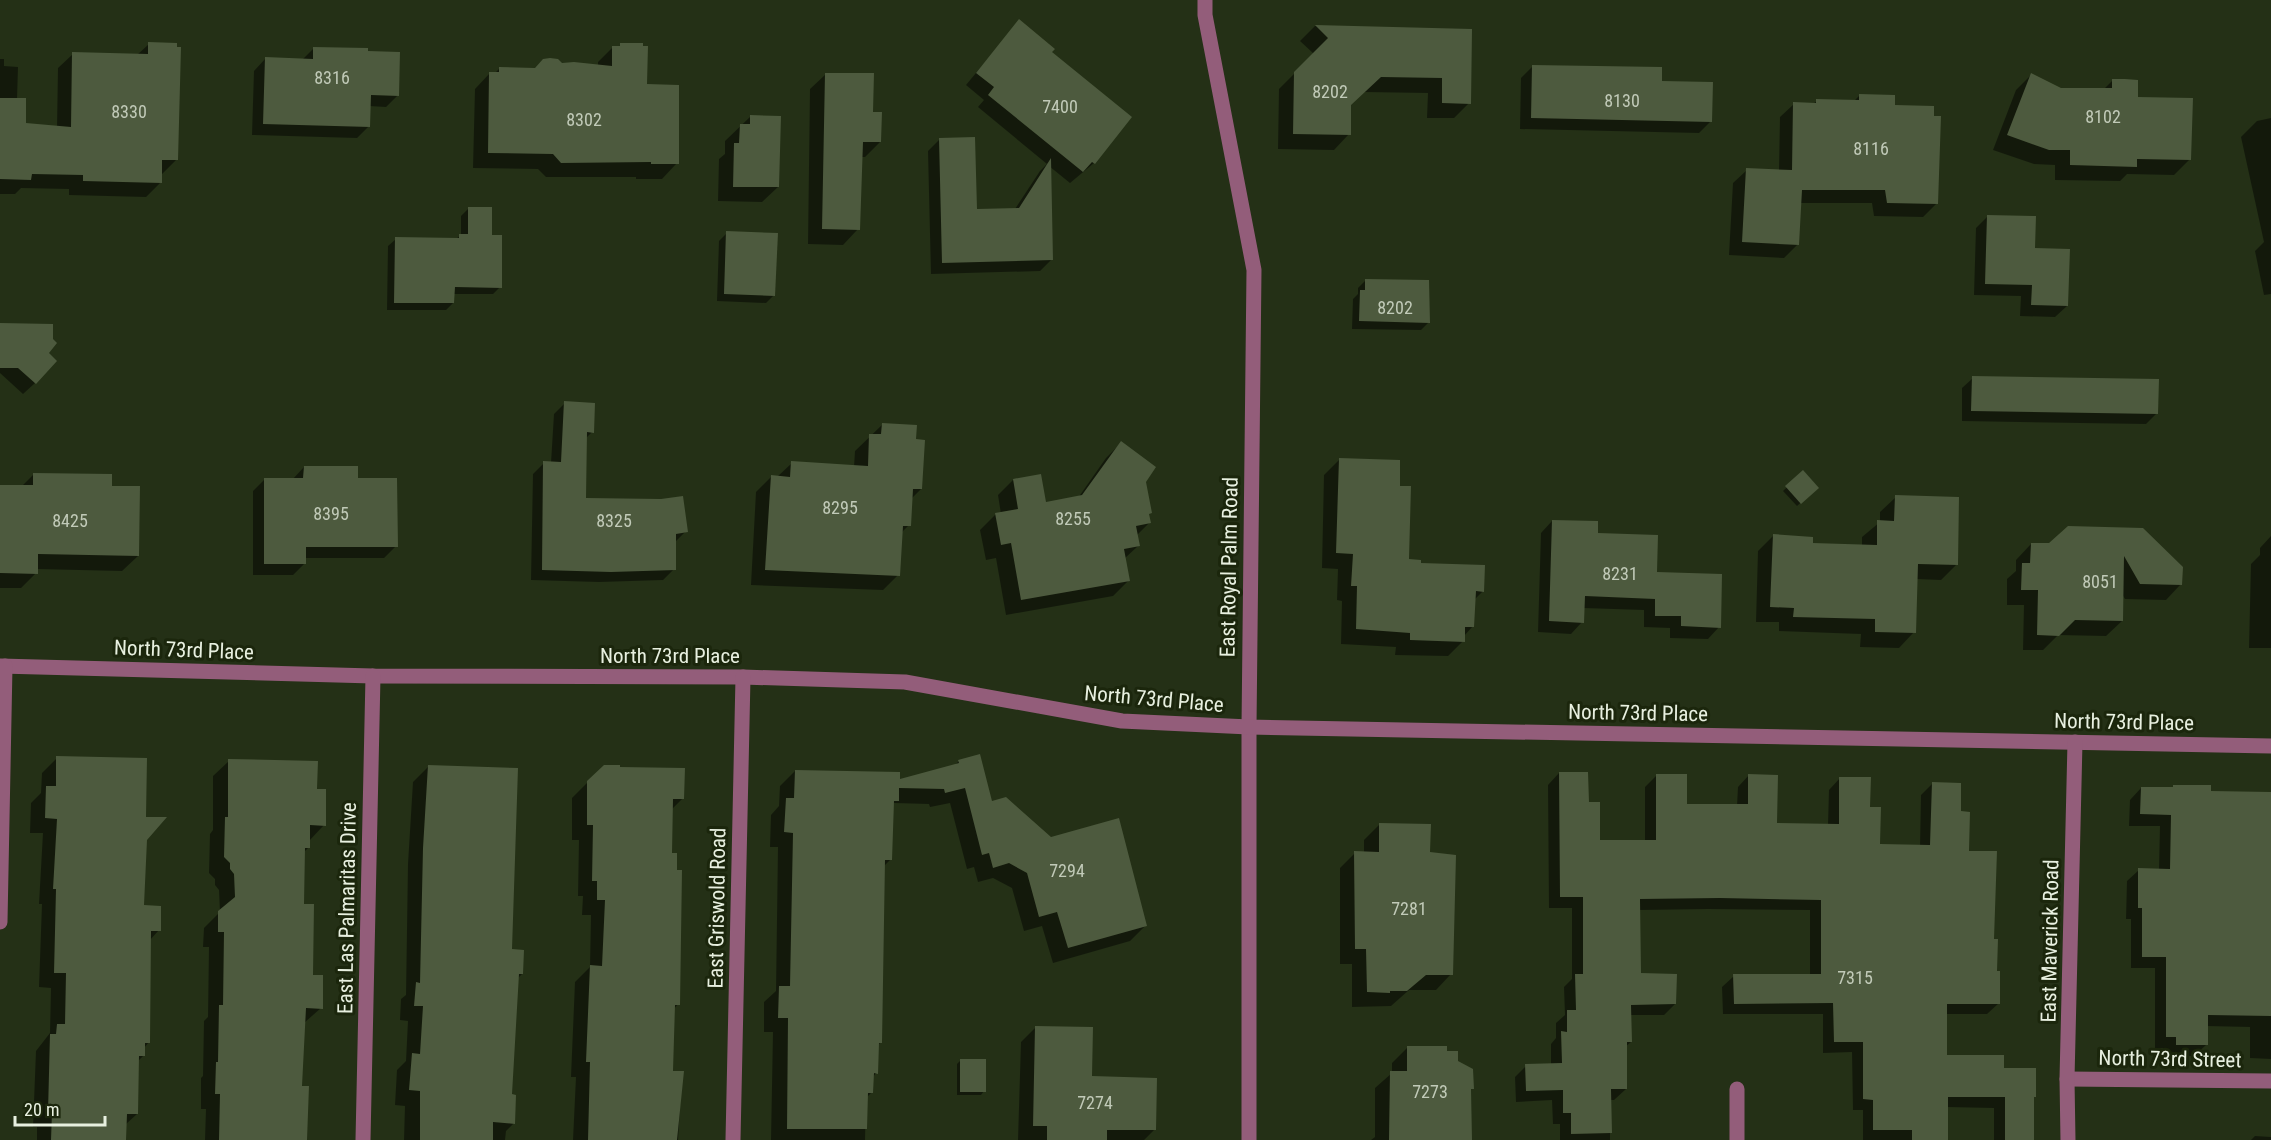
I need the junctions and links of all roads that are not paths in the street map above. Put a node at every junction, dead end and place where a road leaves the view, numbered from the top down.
1 (1205, 0) edge
2 (2, 666) edge
3 (372, 676) junction
4 (744, 677) junction
5 (1249, 727) junction
6 (2075, 742) junction
7 (2271, 746) edge
8 (0, 922) edge
9 (2067, 1078) junction
10 (2271, 1081) edge
11 (1737, 1089) dead end
12 (363, 1140) edge
13 (733, 1140) edge
14 (1249, 1140) edge
15 (1737, 1140) edge
16 (2068, 1140) edge

1 - 5 street, East Royal Palm Road
2 - 3 street, North 73rd Place
2 - 8 street
3 - 4 street, North 73rd Place
3 - 12 street, East Las Palmaritas Drive
4 - 5 street, North 73rd Place
4 - 13 street, East Griswold Road
5 - 6 street, North 73rd Place
5 - 14 street, East Royal Palm Road
6 - 7 street, North 73rd Place
6 - 9 street, East Maverick Road
9 - 10 street, North 73rd Street
9 - 16 street, East Maverick Road
11 - 15 street

